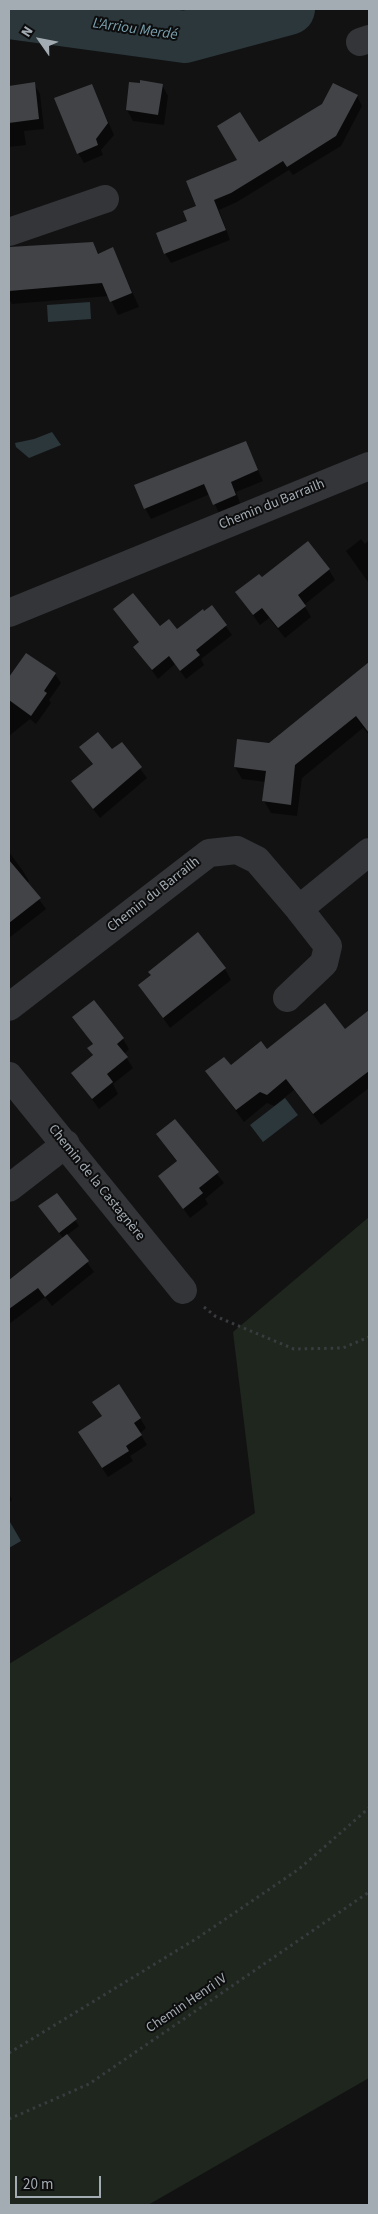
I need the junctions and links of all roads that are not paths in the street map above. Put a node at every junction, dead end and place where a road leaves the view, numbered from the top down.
1 (105, 199) dead end
2 (9, 232) edge
3 (369, 466) edge
4 (9, 613) edge
5 (369, 852) edge
6 (299, 909) junction
7 (287, 998) dead end
8 (9, 1007) edge
9 (9, 1076) edge
10 (66, 1144) junction
11 (9, 1188) edge
12 (184, 1290) road end

1 - 2 street
3 - 4 street, Chemin du Barrailh
5 - 6 street
6 - 7 street, Chemin du Barrailh
6 - 8 street, Chemin du Barrailh
9 - 10 street, Chemin de la Castagnère
10 - 11 street
10 - 12 street, Chemin de la Castagnère

